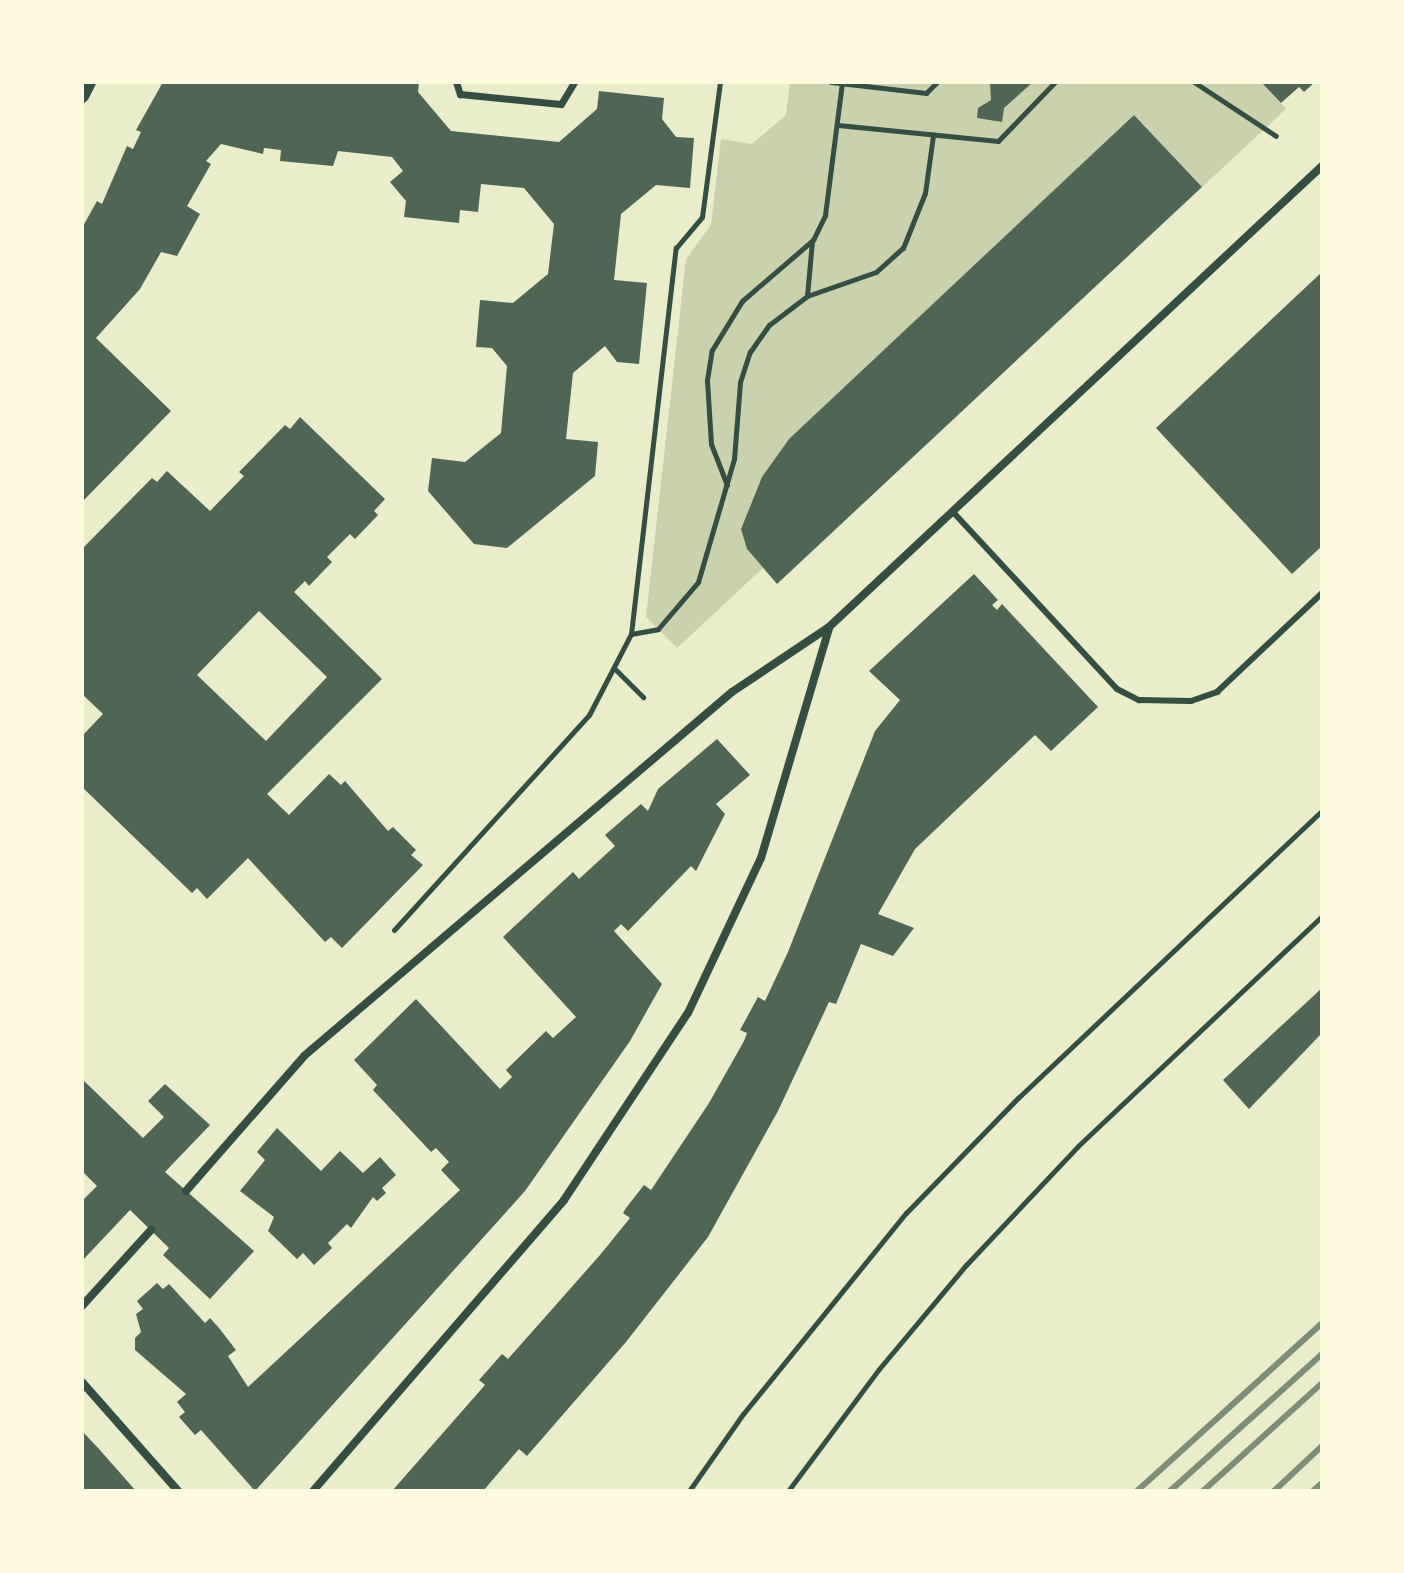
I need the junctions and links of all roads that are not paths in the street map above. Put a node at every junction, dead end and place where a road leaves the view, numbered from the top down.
1 (89, 82) edge
2 (456, 82) edge
3 (574, 82) edge
4 (82, 96) edge
5 (1322, 166) edge
6 (953, 512) junction
7 (1322, 593) edge
8 (829, 627) junction
9 (186, 1191) dead end
10 (151, 1230) dead end
11 (82, 1306) edge
12 (82, 1382) edge
13 (178, 1491) edge
14 (313, 1491) edge

1 - 4 street
2 - 3 street
5 - 6 street
6 - 7 lane
6 - 8 street
8 - 9 street
8 - 14 street
10 - 11 street
12 - 13 street

